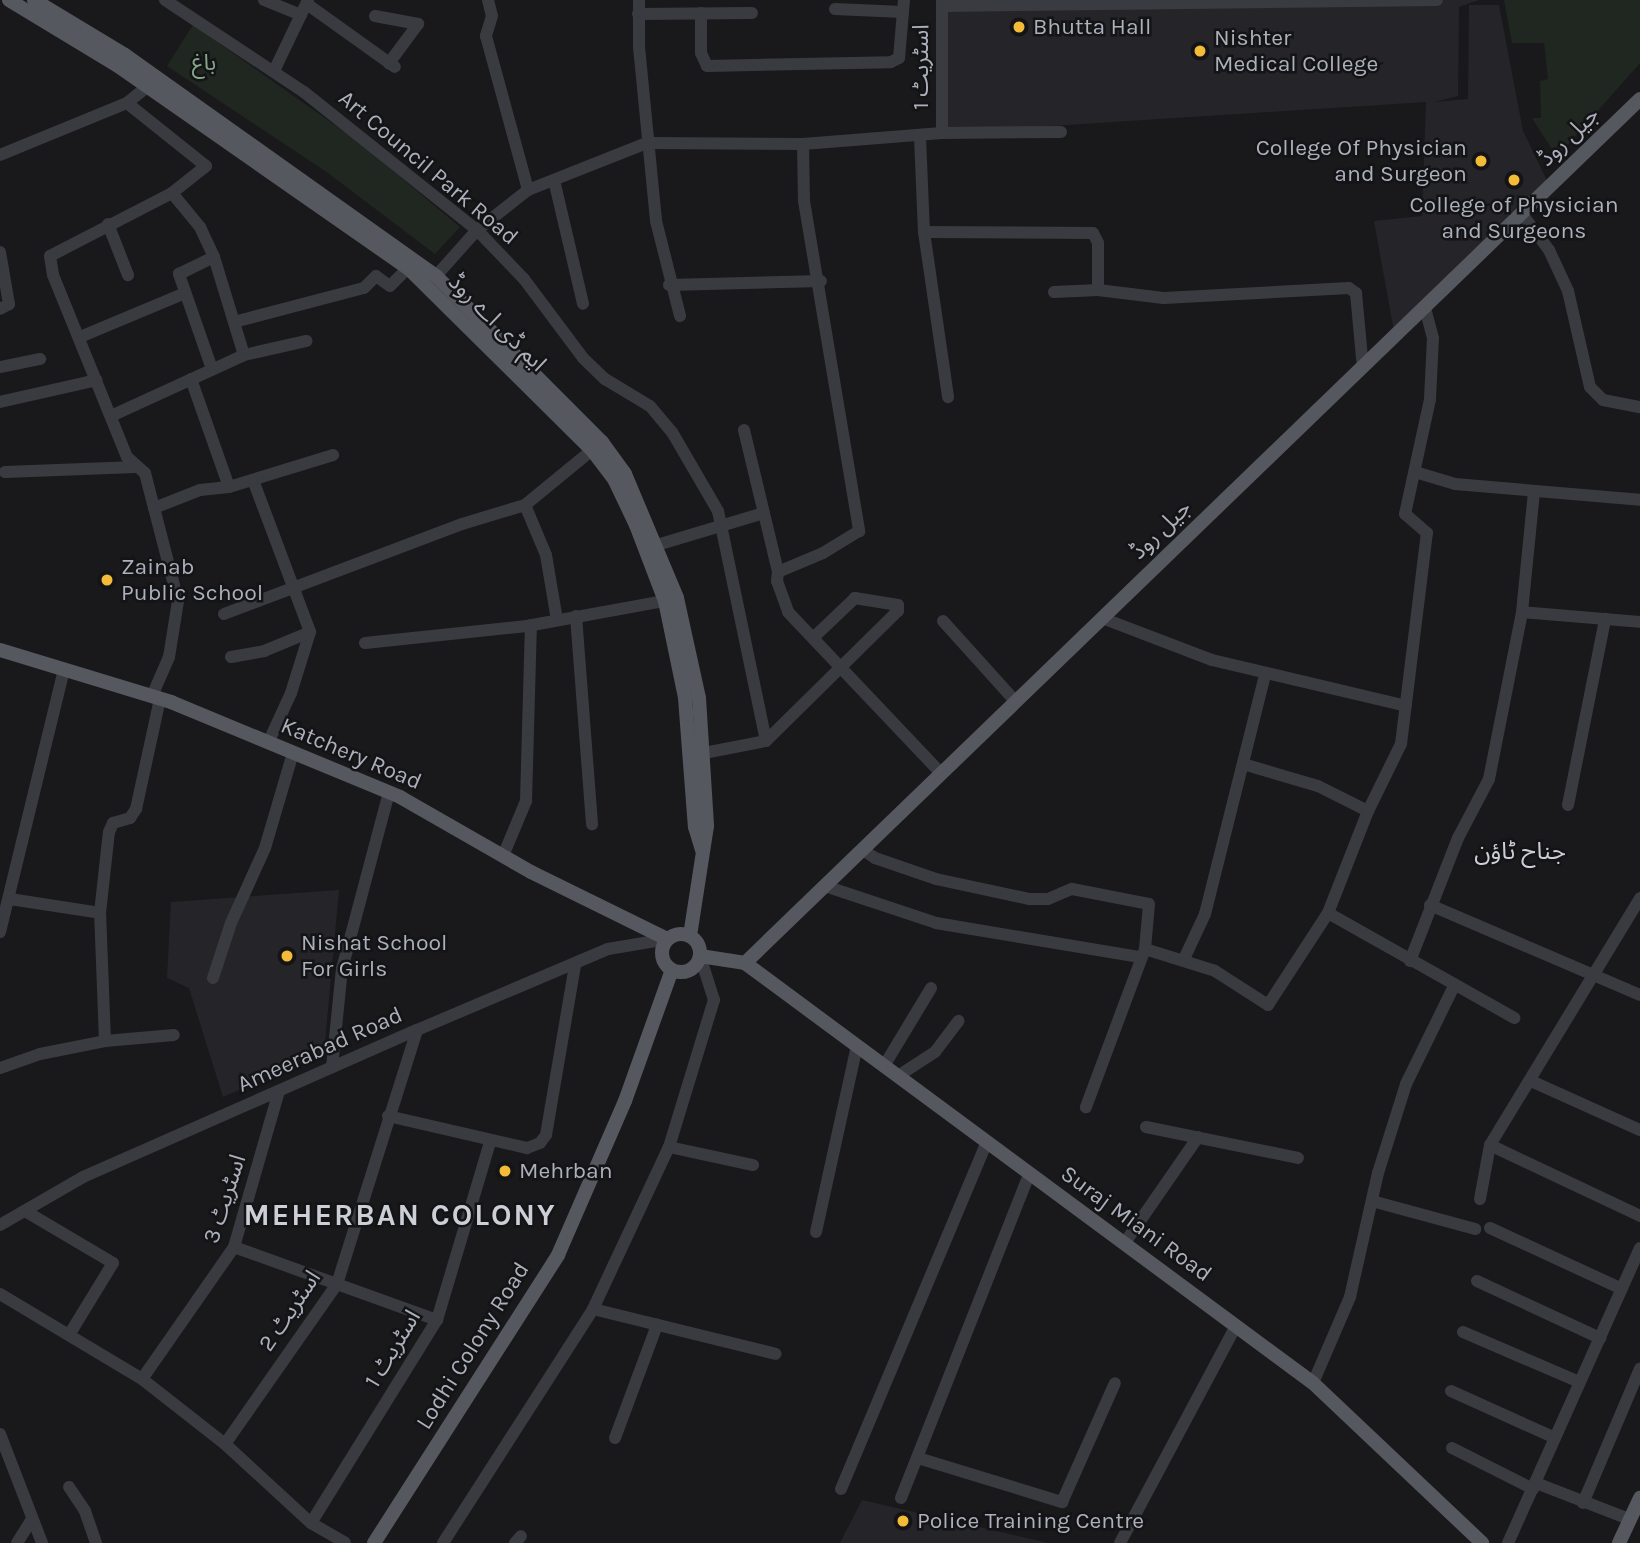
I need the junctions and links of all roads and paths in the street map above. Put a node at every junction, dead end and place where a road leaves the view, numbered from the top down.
1 (9, 0) edge
2 (34, 0) edge
3 (165, 0) edge
4 (264, 0) edge
5 (488, 0) edge
6 (639, 0) edge
7 (1435, 0) edge
8 (1070, 2) edge
9 (942, 3) edge
10 (903, 6) edge
11 (305, 7) edge
12 (835, 9) dead end
13 (701, 13) junction
14 (752, 13) dead end
15 (638, 14) junction
16 (375, 16) dead end
17 (274, 71) junction
18 (148, 86) junction
19 (1640, 99) edge
20 (127, 103) junction
21 (1061, 132) dead end
22 (942, 133) junction
23 (920, 137) junction
24 (647, 143) junction
25 (803, 144) junction
26 (0, 155) edge
27 (554, 180) junction
28 (528, 190) junction
29 (172, 193) junction
30 (1522, 214) junction
31 (108, 224) junction
32 (477, 230) junction
33 (925, 232) junction
34 (375, 236) junction
35 (0, 253) edge
36 (214, 257) junction
37 (408, 268) junction
38 (128, 275) dead end
39 (436, 276) junction
40 (821, 281) junction
41 (668, 285) junction
42 (1098, 290) junction
43 (1054, 292) dead end
44 (185, 293) junction
45 (583, 304) dead end
46 (1425, 308) junction
47 (0, 309) edge
48 (680, 316) dead end
49 (234, 322) junction
50 (80, 337) junction
51 (306, 341) dead end
52 (495, 342) junction
53 (244, 355) junction
54 (40, 359) dead end
55 (0, 368) edge
56 (1363, 368) junction
57 (212, 369) junction
58 (191, 379) junction
59 (97, 380) junction
60 (948, 397) dead end
61 (0, 402) edge
62 (1640, 407) edge
63 (111, 416) junction
64 (744, 430) dead end
65 (592, 450) junction
66 (333, 455) dead end
67 (136, 467) junction
68 (5, 472) dead end
69 (1415, 472) junction
70 (253, 480) junction
71 (229, 487) junction
72 (1534, 492) junction
73 (1640, 500) edge
74 (525, 505) junction
75 (154, 508) junction
76 (764, 513) junction
77 (721, 524) junction
78 (652, 546) junction
79 (778, 572) junction
80 (294, 587) junction
81 (665, 601) junction
82 (1522, 612) junction
83 (224, 614) dead end
84 (576, 616) junction
85 (1102, 618) junction
86 (1605, 619) junction
87 (557, 620) junction
88 (943, 621) dead end
89 (1640, 622) edge
90 (531, 625) junction
91 (310, 632) junction
92 (813, 638) junction
93 (365, 643) dead end
94 (0, 650) edge
95 (231, 657) dead end
96 (841, 667) junction
97 (64, 669) junction
98 (1265, 675) junction
99 (156, 698) junction
100 (1015, 701) junction
101 (1406, 706) junction
102 (766, 741) junction
103 (268, 743) junction
104 (293, 753) junction
105 (704, 753) junction
106 (1242, 764) junction
107 (941, 773) junction
108 (389, 792) junction
109 (1568, 805) dead end
110 (1368, 811) junction
111 (592, 824) dead end
112 (862, 849) junction
113 (703, 855) junction
114 (503, 856) junction
115 (825, 886) junction
116 (1640, 898) edge
117 (5, 905) edge
118 (1430, 905) junction
119 (100, 913) junction
120 (1328, 913) junction
121 (0, 932) edge
122 (690, 936) junction
123 (667, 939) junction
124 (1142, 953) junction
125 (700, 956) junction
126 (1184, 959) junction
127 (1410, 961) junction
128 (745, 963) junction
129 (575, 965) junction
130 (672, 970) junction
131 (1593, 974) junction
132 (213, 978) dead end
133 (1455, 984) junction
134 (931, 988) dead end
135 (1640, 995) edge
136 (1514, 1018) dead end
137 (958, 1021) dead end
138 (417, 1030) junction
139 (174, 1035) dead end
140 (105, 1041) junction
141 (857, 1046) junction
142 (884, 1066) junction
143 (331, 1067) junction
144 (0, 1069) edge
145 (898, 1076) junction
146 (1531, 1081) junction
147 (279, 1091) junction
148 (1086, 1107) dead end
149 (387, 1116) junction
150 (1146, 1127) dead end
151 (1640, 1130) edge
152 (1198, 1137) junction
153 (490, 1142) junction
154 (987, 1142) junction
155 (1490, 1146) junction
156 (669, 1147) junction
157 (1298, 1158) dead end
158 (753, 1165) dead end
159 (1029, 1174) junction
160 (1480, 1199) dead end
161 (1372, 1201) junction
162 (25, 1211) junction
163 (1640, 1216) edge
164 (0, 1225) edge
165 (1490, 1228) dead end
166 (1475, 1229) dead end
167 (816, 1232) dead end
168 (1124, 1244) junction
169 (234, 1247) junction
170 (1640, 1248) edge
171 (1477, 1281) dead end
172 (337, 1284) junction
173 (1622, 1289) junction
174 (0, 1294) edge
175 (593, 1309) junction
176 (437, 1320) junction
177 (657, 1325) junction
178 (1236, 1326) junction
179 (1463, 1332) dead end
180 (69, 1335) junction
181 (1600, 1338) junction
182 (776, 1354) dead end
183 (1640, 1369) edge
184 (142, 1379) junction
185 (1579, 1382) junction
186 (1115, 1383) dead end
187 (1313, 1383) junction
188 (1451, 1391) dead end
189 (0, 1434) edge
190 (1553, 1437) junction
191 (615, 1438) dead end
192 (225, 1444) junction
193 (1452, 1448) dead end
194 (918, 1458) junction
195 (1534, 1486) junction
196 (69, 1488) dead end
197 (841, 1489) dead end
198 (1640, 1498) edge
199 (901, 1499) dead end
200 (1583, 1503) junction
201 (33, 1519) junction
202 (1629, 1519) junction
203 (311, 1523) junction
204 (17, 1543) edge
205 (41, 1543) edge
206 (96, 1543) edge
207 (345, 1543) edge
208 (373, 1543) edge
209 (443, 1543) edge
210 (1120, 1543) edge
211 (1482, 1543) edge
212 (1508, 1543) edge
213 (1619, 1543) edge

1 - 18 main road, ایم ڈی اے روڈ
2 - 34 main road, ایم ڈی اے روڈ
3 - 17 street, Art Council Park Road
4 - 11 street
5 - 28 street
6 - 15 street
7 - 8 street
8 - 9 street
9 - 22 street, اسٹریٹ 1
10 - 12 street
10 - 13 street
11 - 16 street
11 - 17 street
13 - 14 street
13 - 15 street
15 - 24 street
17 - 32 street, Art Council Park Road
18 - 20 street
18 - 34 main road, ایم ڈی اے روڈ
19 - 30 main road, جیل روڈ
20 - 26 street
20 - 29 street
21 - 22 street
22 - 23 street
23 - 25 street
23 - 33 street
24 - 25 street
24 - 27 street
24 - 41 street
25 - 40 street
27 - 28 street
27 - 45 street
28 - 32 street
29 - 31 street
29 - 36 street
30 - 46 main road, جیل روڈ
30 - 62 street
31 - 38 street
31 - 50 street
32 - 39 street
32 - 77 street, Art Council Park Road
33 - 42 street
33 - 60 street
34 - 37 main road, ایم ڈی اے روڈ
34 - 39 main road, ایم ڈی اے روڈ
35 - 47 street
36 - 44 street
36 - 49 street
37 - 49 street
37 - 52 main road, ایم ڈی اے روڈ
39 - 52 main road, ایم ڈی اے روڈ
40 - 41 street
40 - 79 street
41 - 48 street
42 - 43 street
42 - 56 street
44 - 50 street
44 - 57 street
46 - 56 main road, جیل روڈ
46 - 69 street
49 - 53 street
50 - 59 street
51 - 53 street
52 - 65 main road, ایم ڈی اے روڈ
52 - 78 main road, ایم ڈی اے روڈ
53 - 57 street
54 - 55 street
56 - 85 main road, جیل روڈ
57 - 58 street
58 - 63 street
58 - 71 street
59 - 61 street
59 - 63 street
63 - 67 street
64 - 76 street
65 - 74 street
65 - 78 main road, ایم ڈی اے روڈ
66 - 70 street
67 - 68 street
67 - 75 street
69 - 72 street
69 - 101 street
70 - 71 street
70 - 80 street
71 - 75 street
72 - 73 street
72 - 82 street
74 - 80 street
74 - 87 street
75 - 99 street
76 - 77 street
76 - 79 street
77 - 78 street
77 - 102 street, Art Council Park Road
78 - 81 main road, ایم ڈی اے روڈ
78 - 105 main road, ایم ڈی اے روڈ
79 - 92 street
80 - 83 street
80 - 91 street
81 - 84 street
81 - 113 main road, ایم ڈی اے روڈ
82 - 86 street
82 - 118 street
84 - 87 street
84 - 111 street
85 - 98 street
85 - 100 main road, جیل روڈ
86 - 89 street
86 - 109 street
87 - 90 street
88 - 100 street
90 - 93 street
90 - 114 street
91 - 95 street
91 - 103 street
92 - 96 street
92 - 96 street
94 - 97 main road, Katchery Road
96 - 102 street
96 - 107 street
97 - 99 main road, Katchery Road
97 - 117 street
98 - 101 street
98 - 106 street
99 - 103 main road, Katchery Road
99 - 119 street
100 - 107 main road, جیل روڈ
101 - 110 street
102 - 105 street
103 - 104 main road, Katchery Road
104 - 108 main road, Katchery Road
104 - 132 street
105 - 113 main road, ایم ڈی اے روڈ
106 - 110 street
106 - 126 street
107 - 112 main road, جیل روڈ
108 - 114 main road, Katchery Road
108 - 143 street
110 - 120 street
112 - 115 main road, جیل روڈ
112 - 124 street
113 - 122 main road, ایم ڈی اے روڈ
114 - 123 main road, Katchery Road
115 - 124 street
115 - 128 main road, جیل روڈ
116 - 131 street
117 - 119 street
117 - 121 street
118 - 127 street
118 - 131 street
119 - 140 street
120 - 126 street
120 - 127 street
122 - 123 main road
122 - 125 main road
123 - 129 street, Ameerabad Road
123 - 130 main road
124 - 126 street
124 - 148 street
125 - 128 main road
125 - 130 main road
125 - 156 street
127 - 133 street
128 - 141 main road, Suraj Miani Road
129 - 138 street, Ameerabad Road
129 - 153 street
130 - 208 main road, Lodhi Colony Road
131 - 135 street
131 - 146 street
133 - 136 street
133 - 161 street
134 - 142 street
137 - 145 street
138 - 143 street, Ameerabad Road
138 - 149 street, اسٹریٹ 2
139 - 140 street
140 - 144 street
141 - 142 main road, Suraj Miani Road
141 - 167 street
142 - 145 main road, Suraj Miani Road
143 - 147 street, Ameerabad Road
145 - 154 main road, Suraj Miani Road
146 - 151 street
146 - 155 street
147 - 162 street, Ameerabad Road
147 - 169 street, اسٹریٹ 3
149 - 153 street
149 - 172 street, اسٹریٹ 2
150 - 152 street
152 - 157 street
152 - 168 street
153 - 176 street, اسٹریٹ 1
154 - 159 main road, Suraj Miani Road
154 - 197 street
155 - 160 street
155 - 163 street
156 - 158 street
156 - 175 street
159 - 168 main road, Suraj Miani Road
159 - 194 street
161 - 166 street
161 - 187 street
162 - 164 street, Ameerabad Road
162 - 180 street
165 - 173 street
168 - 178 main road, Suraj Miani Road
169 - 172 street
169 - 184 street, اسٹریٹ 3
170 - 173 street
171 - 181 street
172 - 176 street
172 - 192 street, اسٹریٹ 2
173 - 181 street
174 - 180 street
175 - 177 street
175 - 209 street
176 - 203 street, اسٹریٹ 1
177 - 182 street
177 - 191 street
178 - 187 main road, Suraj Miani Road
178 - 210 street
179 - 185 street
180 - 184 street
181 - 185 street
183 - 200 street
184 - 192 street
185 - 190 street
186 - 194 street
187 - 211 main road, Suraj Miani Road
188 - 190 street
189 - 201 street
190 - 195 street
192 - 203 street
193 - 195 street
194 - 199 street
195 - 200 street
195 - 212 street
196 - 206 street
198 - 202 main road
200 - 202 street
201 - 204 street
201 - 205 street
202 - 213 main road
203 - 207 street

